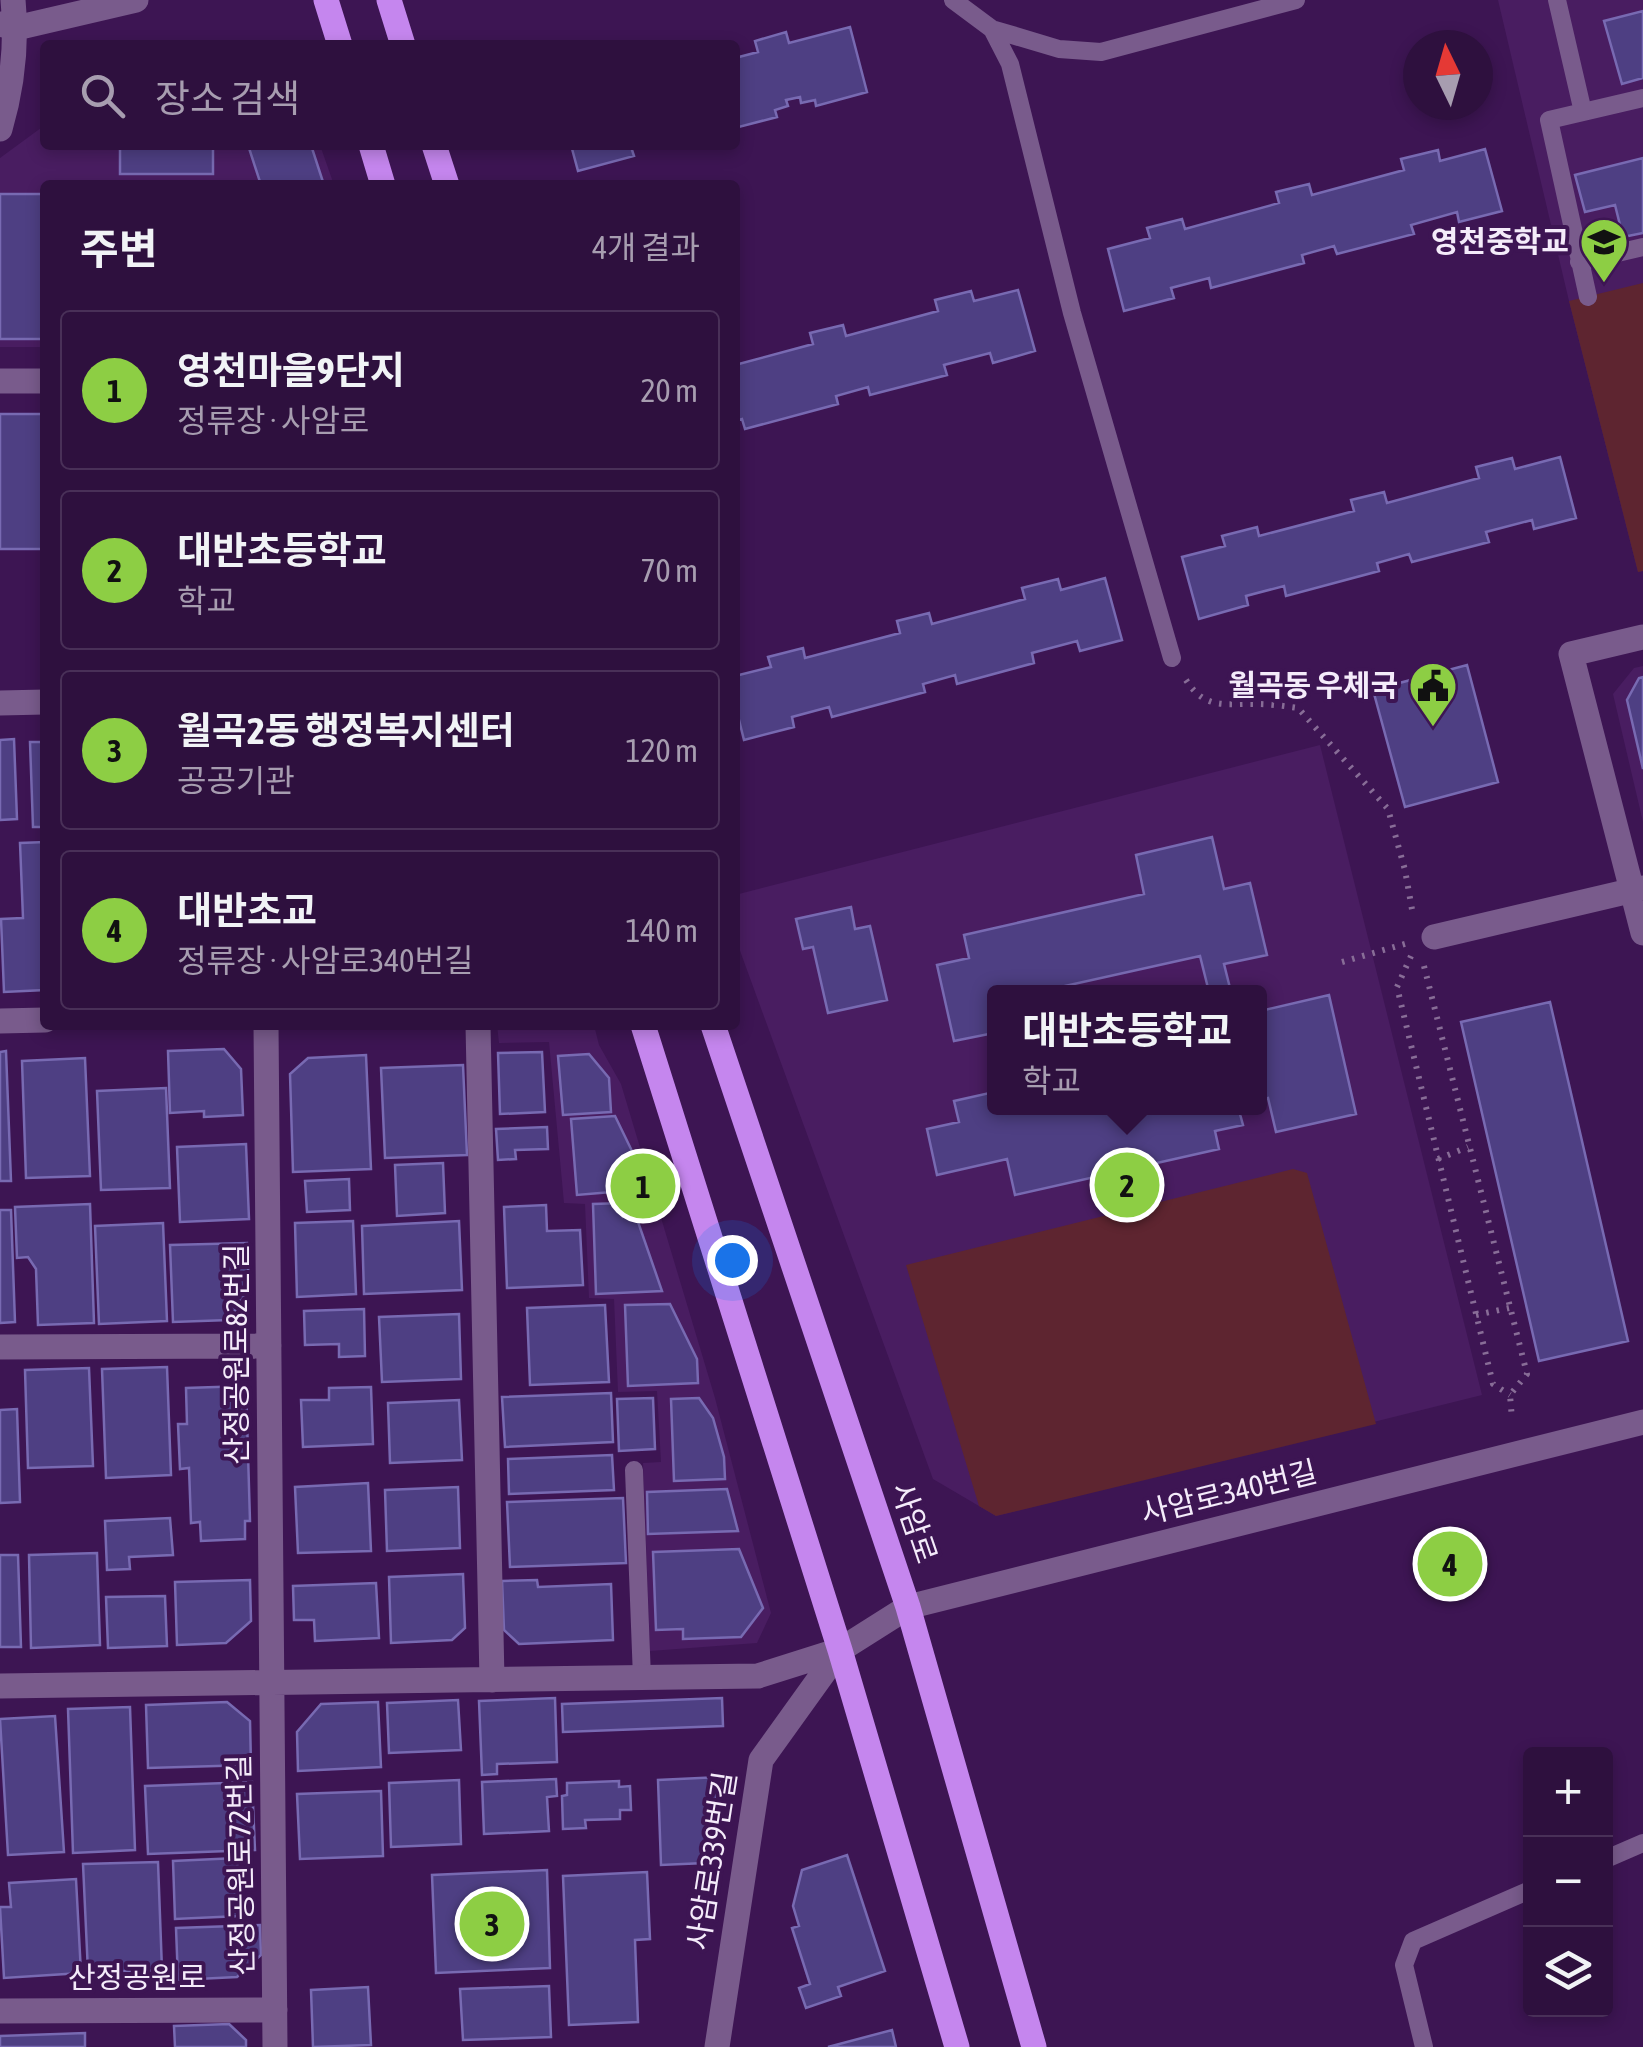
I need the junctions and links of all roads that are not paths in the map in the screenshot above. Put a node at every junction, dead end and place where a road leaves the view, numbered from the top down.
1 (13, 0) edge
2 (136, 0) edge
3 (326, 0) edge
4 (388, 0) edge
5 (953, 0) edge
6 (1296, 0) edge
7 (1558, 0) edge
8 (8, 26) edge
9 (992, 29) junction
10 (338, 40) edge
11 (401, 40) edge
12 (1643, 98) edge
13 (1583, 112) junction
14 (0, 129) edge
15 (373, 150) edge
16 (436, 150) edge
17 (382, 180) edge
18 (445, 180) edge
19 (1643, 247) edge
20 (1579, 262) junction
21 (1588, 297) dead end
22 (0, 381) edge
23 (40, 381) edge
24 (1643, 637) edge
25 (1172, 658) road end
26 (0, 702) edge
27 (40, 702) edge
28 (1638, 889) edge
29 (1643, 933) edge
30 (1426, 939) road end
31 (40, 1020) edge
32 (0, 1021) edge
33 (266, 1030) edge
34 (478, 1030) edge
35 (645, 1030) edge
36 (715, 1030) edge
37 (269, 1346) junction
38 (0, 1347) edge
39 (1643, 1422) edge
40 (634, 1470) dead end
41 (908, 1608) junction
42 (840, 1650) junction
43 (642, 1678) junction
44 (492, 1680) junction
45 (272, 1683) junction
46 (0, 1686) edge
47 (1643, 1843) edge
48 (1613, 1856) edge
49 (1523, 1893) edge
50 (0, 2010) edge
51 (275, 2010) junction
52 (275, 2047) edge
53 (717, 2047) edge
54 (957, 2047) edge
55 (1034, 2047) edge
56 (1424, 2047) edge

1 - 8 street
2 - 8 street
3 - 10 main road
4 - 11 main road
5 - 9 lane
6 - 9 lane
7 - 13 lane
8 - 14 street
9 - 25 lane
12 - 13 lane
13 - 20 lane
15 - 17 main road
16 - 18 main road
19 - 20 lane
20 - 21 lane
22 - 23 street
24 - 28 street
26 - 27 street
28 - 29 street
28 - 30 street
31 - 32 street
33 - 37 street, 산정공원로82번길
34 - 44 street
35 - 42 main road
36 - 41 main road, 사암로
37 - 38 street
37 - 45 street, 산정공원로82번길
39 - 41 street, 사암로340번길
40 - 43 lane
41 - 42 street, 사암로340번길
41 - 55 main road, 사암로
42 - 43 street
42 - 53 street, 사암로339번길
42 - 54 main road
43 - 44 street
44 - 45 street
45 - 46 street
45 - 51 street, 산정공원로72번길
47 - 48 lane
49 - 56 lane
50 - 51 street, 산정공원로
51 - 52 street, 산정공원로72번길

